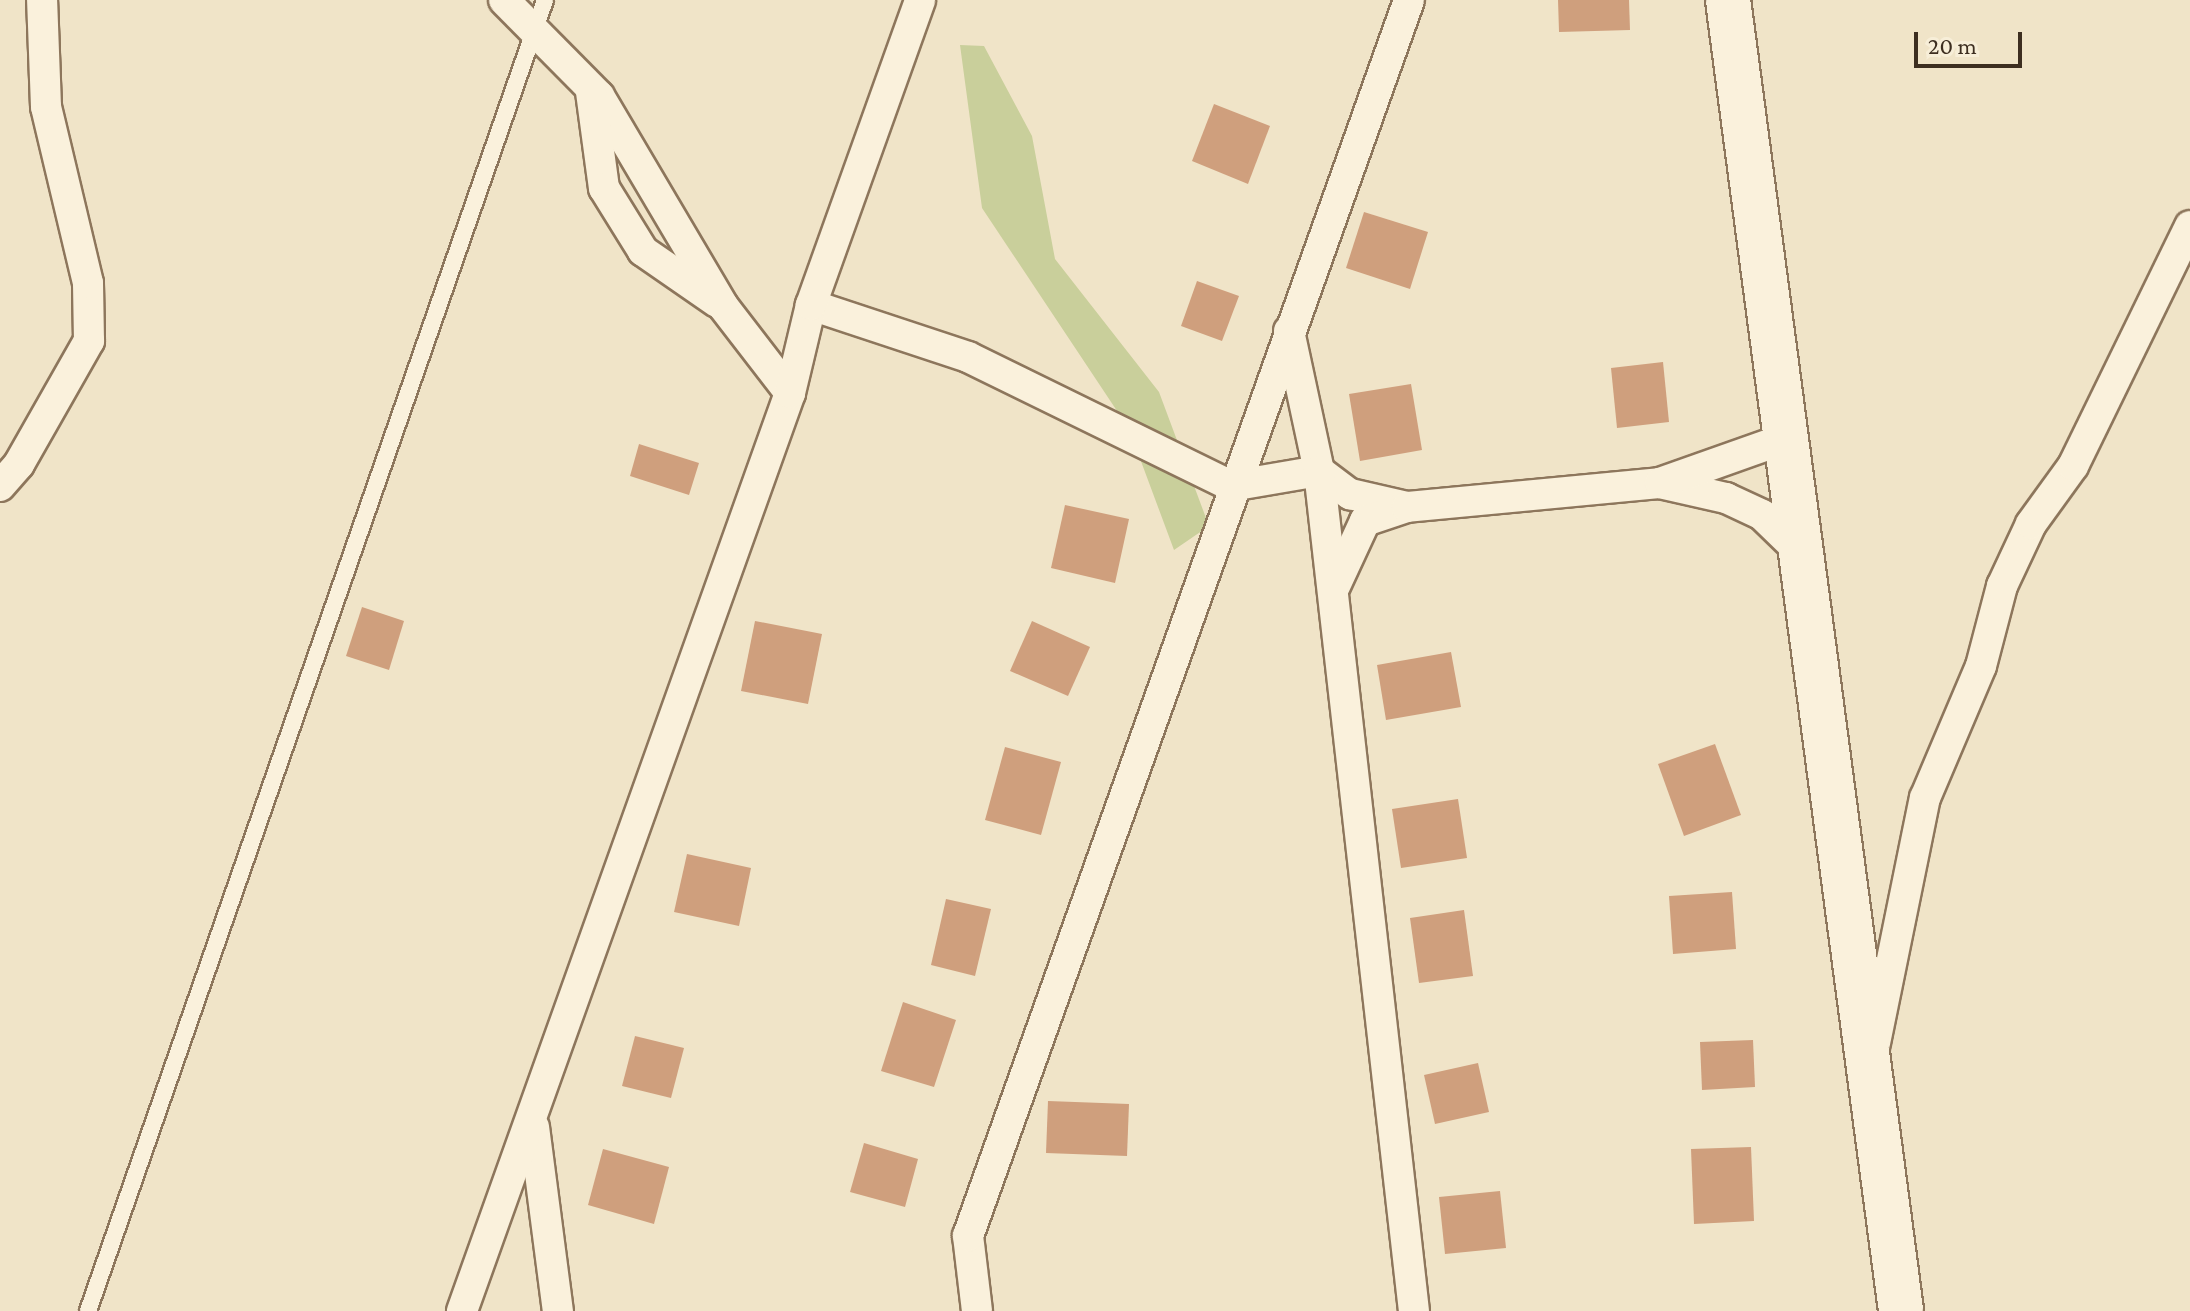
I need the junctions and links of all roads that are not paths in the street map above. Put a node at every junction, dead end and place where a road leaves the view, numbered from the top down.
1 (42, 0) edge
2 (504, 0) edge
3 (545, 0) edge
4 (920, 0) edge
5 (1409, 0) edge
6 (1728, 0) edge
7 (534, 31) junction
8 (590, 87) junction
9 (2190, 226) edge
10 (811, 305) junction
11 (723, 306) junction
12 (1289, 331) junction
13 (790, 393) junction
14 (1784, 439) junction
15 (1319, 471) junction
16 (1660, 483) junction
17 (0, 486) edge
18 (1231, 486) junction
19 (1407, 507) junction
20 (1798, 550) junction
21 (1333, 591) junction
22 (1869, 1069) junction
23 (533, 1121) junction
24 (88, 1311) edge
25 (462, 1311) edge
26 (558, 1311) edge
27 (977, 1311) edge
28 (1414, 1311) edge
29 (1901, 1311) edge

1 - 17 street
2 - 7 street
3 - 7 lane
4 - 10 street
5 - 12 street
6 - 14 street
7 - 8 street
7 - 24 lane
8 - 11 street
8 - 11 street
9 - 22 street
10 - 13 street
10 - 18 street
11 - 13 street
12 - 15 street
12 - 18 street
13 - 23 street
14 - 16 street
14 - 20 street
15 - 18 street
15 - 19 street
15 - 21 street
16 - 19 street
16 - 20 street
18 - 27 street
19 - 21 street
20 - 22 street
21 - 28 street
22 - 29 street
23 - 25 street
23 - 26 street

